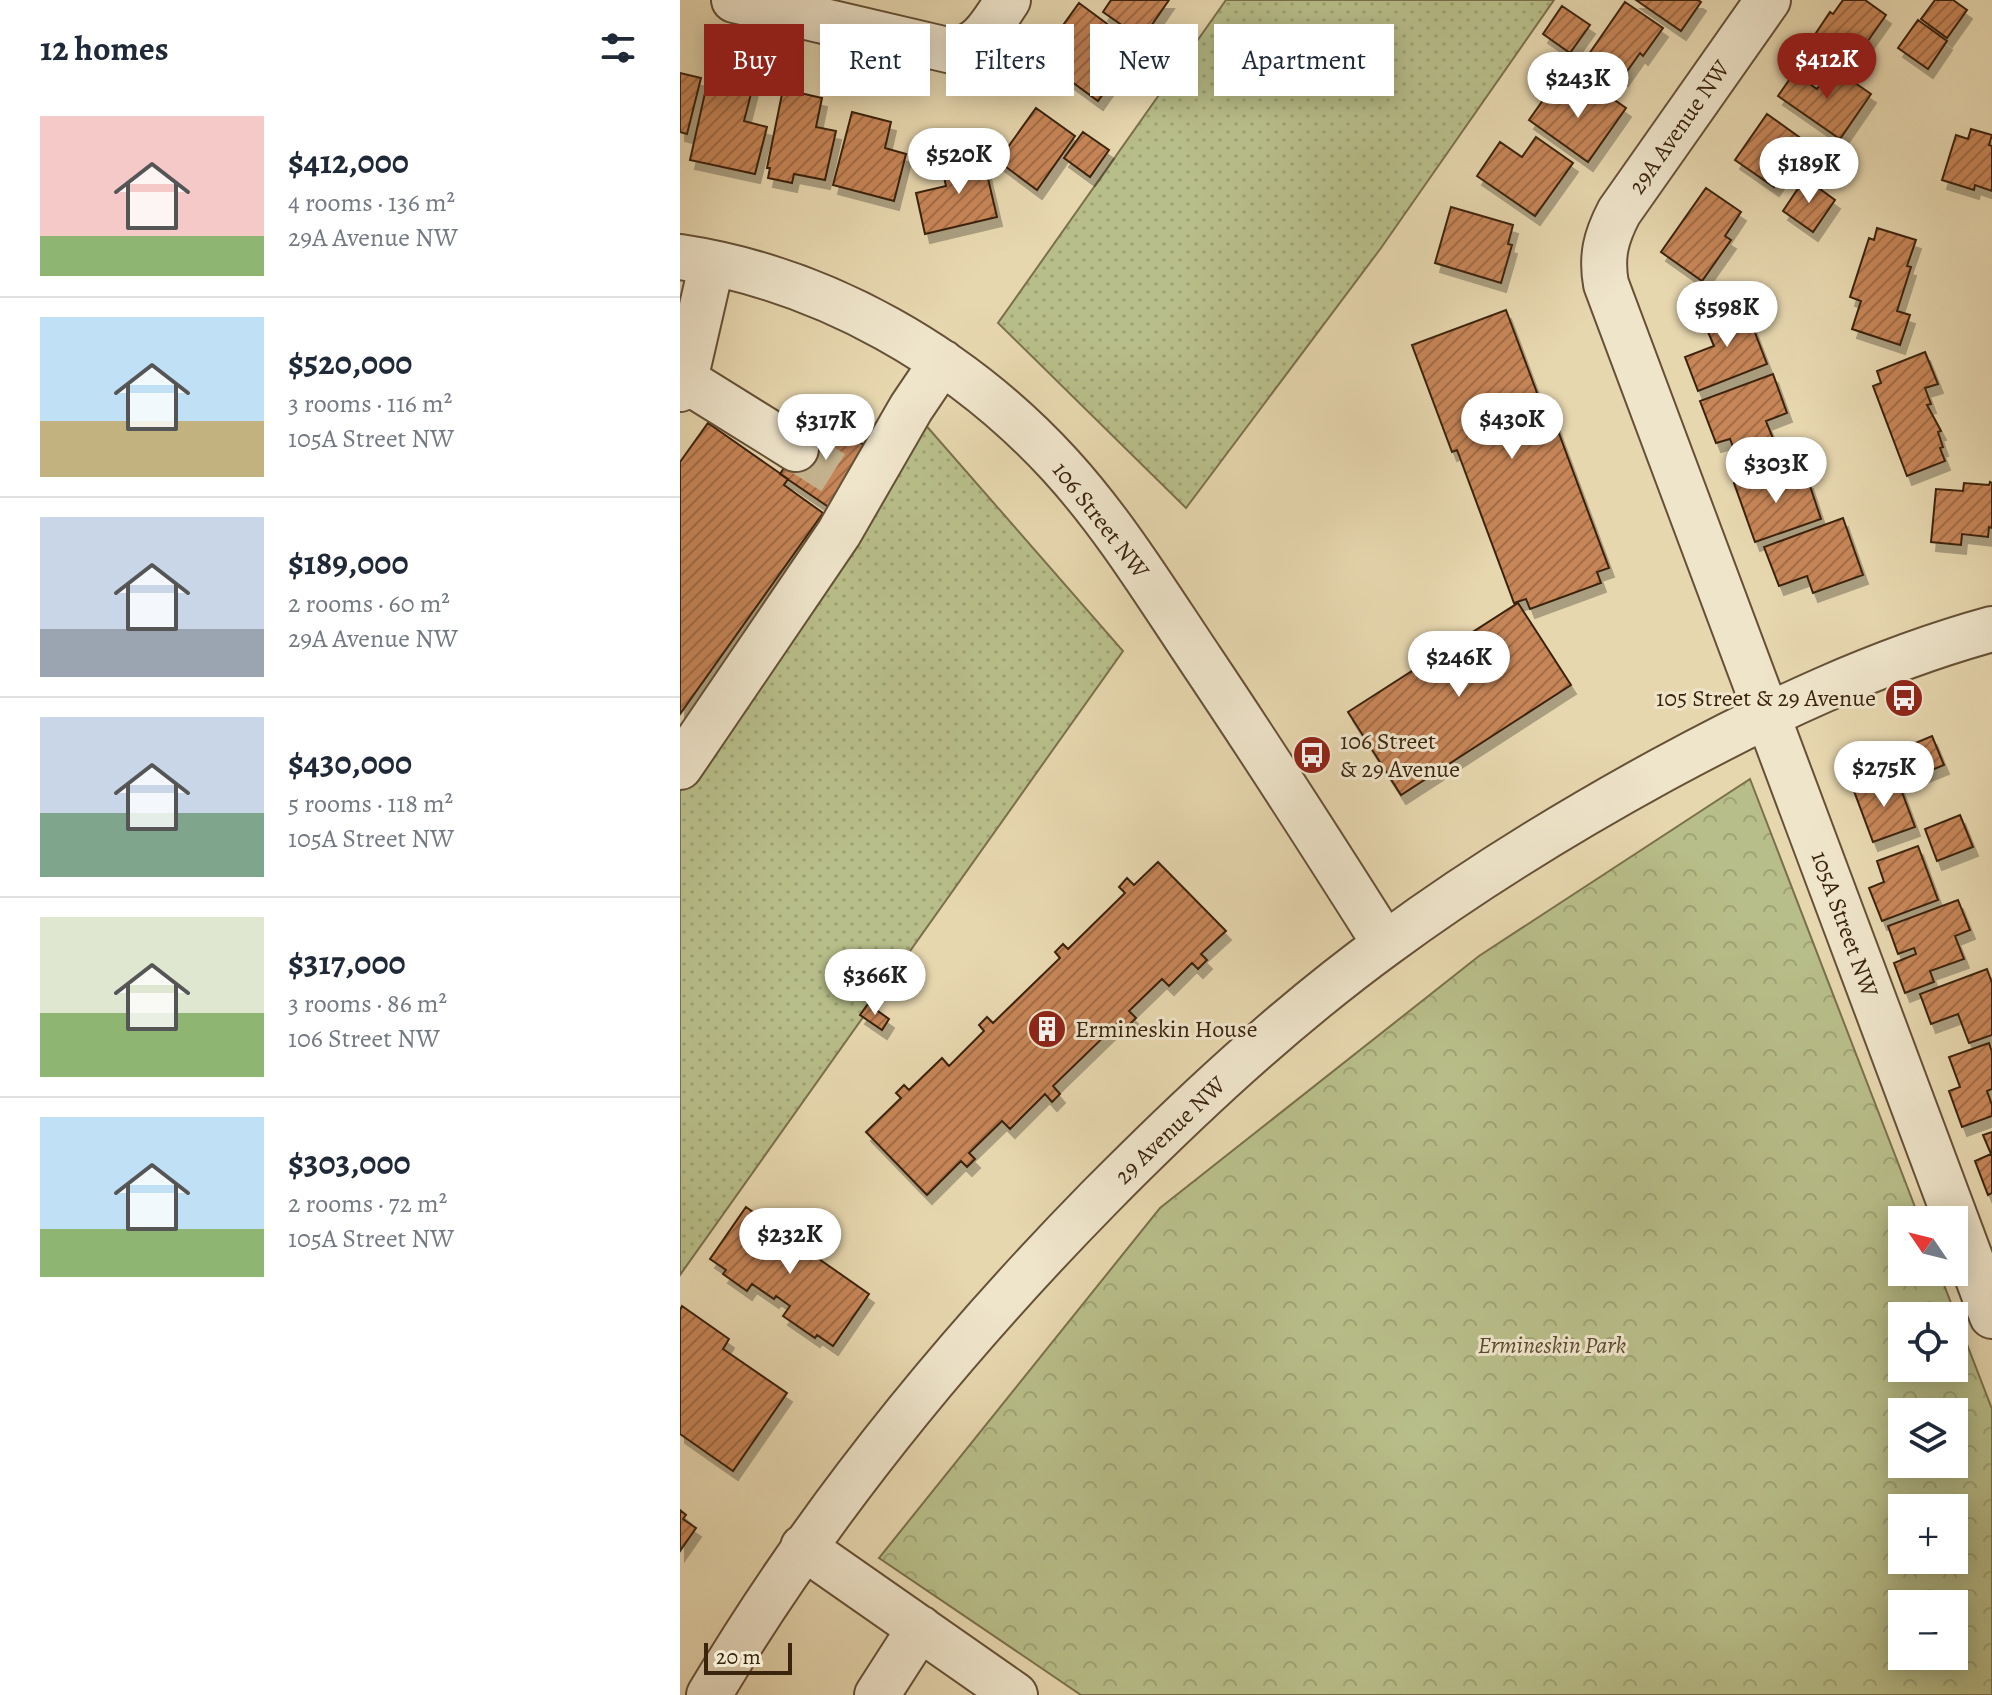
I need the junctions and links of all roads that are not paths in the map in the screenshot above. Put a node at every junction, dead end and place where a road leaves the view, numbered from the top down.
1 (734, 0) edge
2 (1008, 0) edge
3 (1768, 0) edge
4 (696, 260) edge
5 (1602, 260) joint
6 (942, 362) junction
7 (682, 384) edge
8 (796, 449) tunnel mouth
9 (1992, 629) edge
10 (1768, 714) junction
11 (680, 767) edge
12 (1385, 944) junction
13 (1992, 1316) edge
14 (803, 1547) junction
15 (920, 1628) junction
16 (709, 1695) edge
17 (877, 1695) edge
18 (1013, 1695) edge

1 - 2 street
3 - 5 street, 29A Avenue NW
4 - 6 street, 106 Street NW
4 - 7 street
5 - 10 street, 105A Street NW
6 - 11 street
6 - 12 street, 106 Street NW
7 - 8 street
9 - 10 street, 29 Avenue NW
10 - 12 street, 29 Avenue NW
10 - 13 street, 105A Street NW
12 - 14 street, 29 Avenue NW
14 - 15 street
14 - 16 street, 29 Avenue NW
15 - 17 street
15 - 18 street

